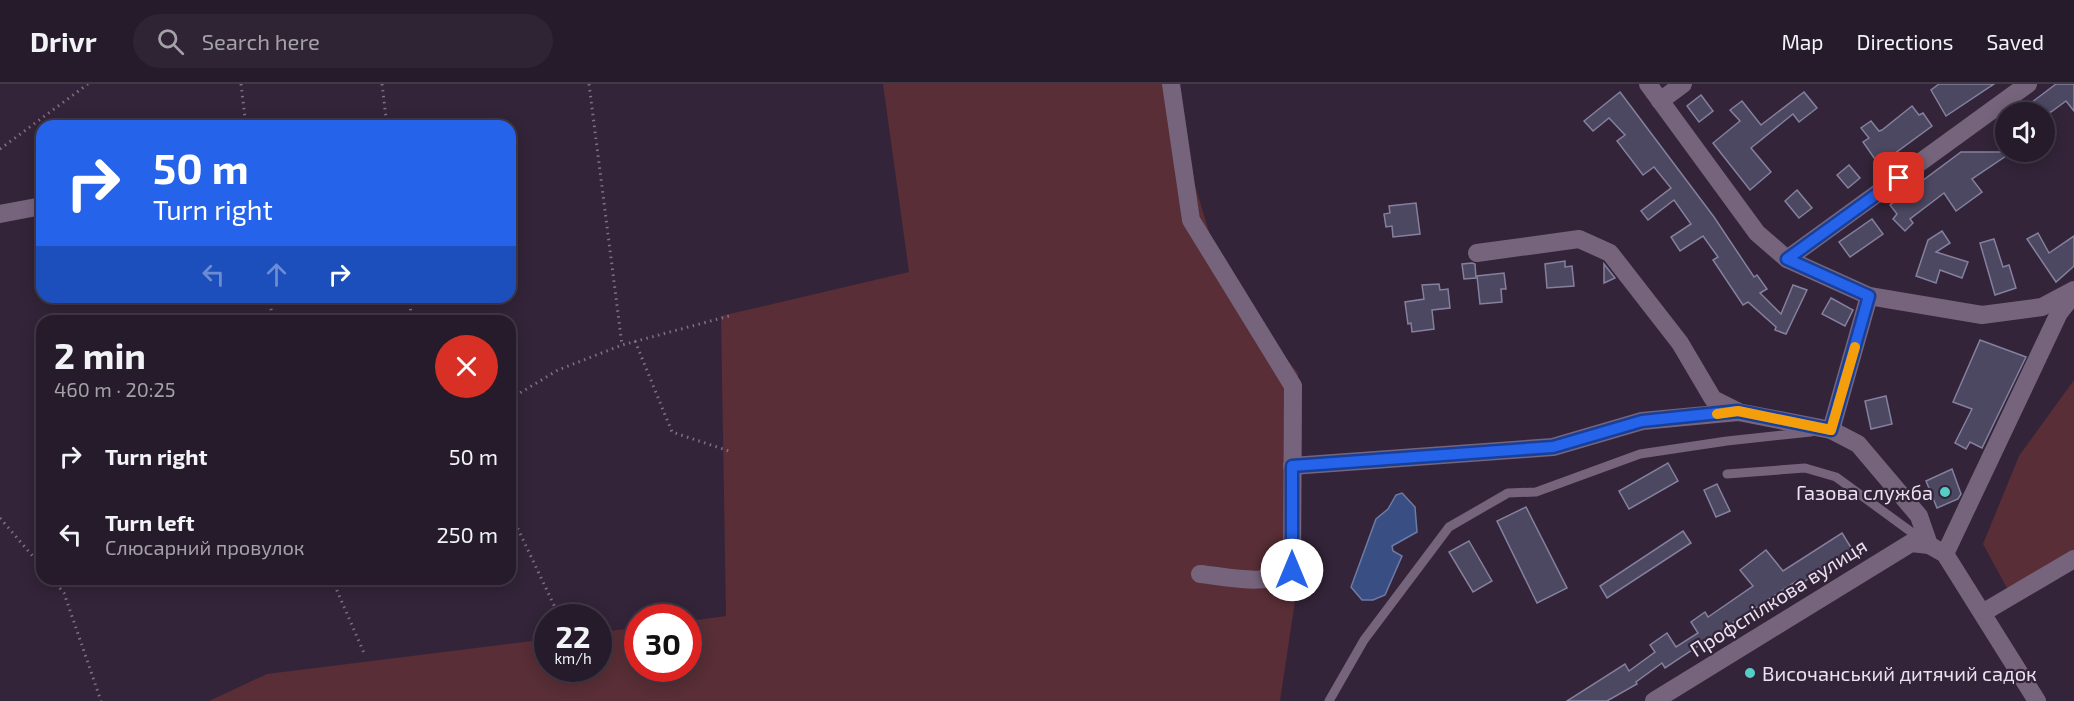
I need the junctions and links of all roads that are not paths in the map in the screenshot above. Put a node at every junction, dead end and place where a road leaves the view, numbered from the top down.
1 (1171, 84) edge
2 (1648, 84) edge
3 (1683, 84) edge
4 (2028, 84) edge
5 (1660, 101) junction
6 (36, 207) edge
7 (0, 214) edge
8 (1477, 253) dead end
9 (1787, 259) junction
10 (2074, 292) edge
11 (1869, 296) junction
12 (1738, 411) junction
13 (1831, 430) junction
14 (1292, 466) junction
15 (1727, 474) dead end
16 (1937, 549) junction
17 (2074, 559) edge
18 (1200, 574) dead end
19 (1984, 612) junction
20 (1329, 701) edge
21 (1654, 701) edge
22 (2037, 701) edge

1 - 14 street
2 - 5 street
3 - 5 street
4 - 9 street
5 - 9 street
6 - 7 street
8 - 12 street
9 - 11 street
10 - 11 street
10 - 16 street
11 - 13 street
12 - 13 street
12 - 14 street
13 - 16 street
13 - 20 lane
14 - 18 street
15 - 16 lane
16 - 19 street
16 - 21 street, Профспілкова вулиця
17 - 19 street
19 - 22 street

